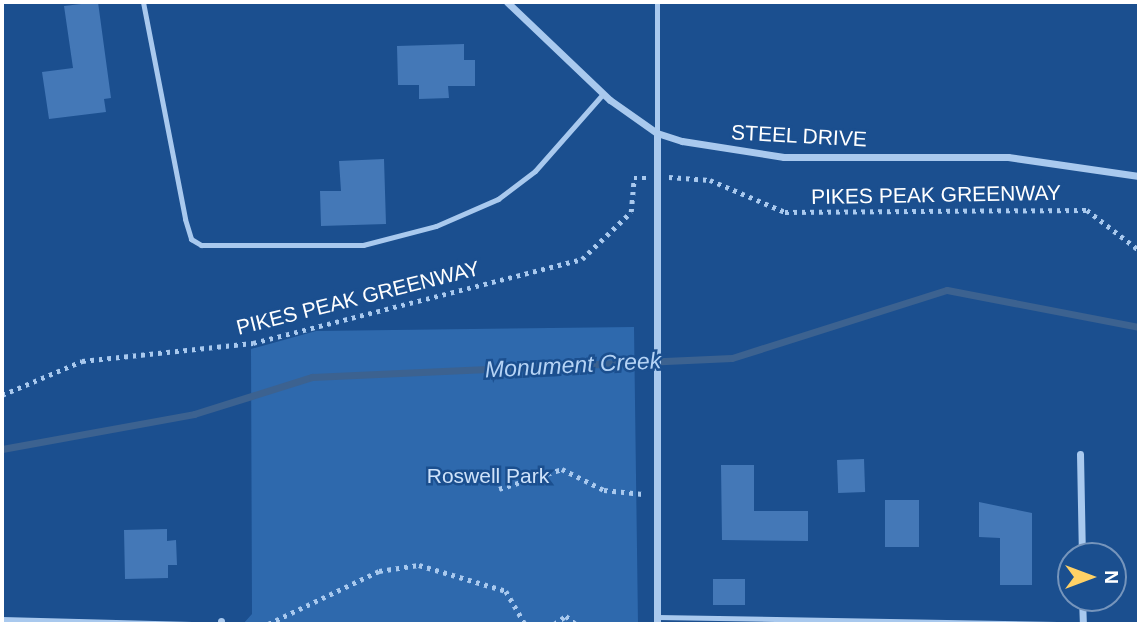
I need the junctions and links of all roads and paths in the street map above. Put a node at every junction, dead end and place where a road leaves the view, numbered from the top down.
1 (143, 2) edge
2 (507, 2) edge
3 (657, 2) edge
4 (603, 94) junction
5 (657, 133) junction
6 (1139, 176) edge
7 (634, 177) dead end
8 (685, 177) dead end
9 (1139, 250) edge
10 (2, 394) edge
11 (1080, 454) dead end
12 (499, 489) dead end
13 (657, 496) junction
14 (1082, 542) edge
15 (2, 619) edge
16 (657, 621) edge
17 (192, 624) edge
18 (268, 624) edge
19 (525, 624) edge
20 (554, 624) edge
21 (576, 624) edge
22 (1071, 624) edge

1 - 4 lane
2 - 4 street, STEEL DRIVE
3 - 5 lane
4 - 5 street, STEEL DRIVE
5 - 6 street, STEEL DRIVE
5 - 13 street
7 - 10 path, PIKES PEAK GREENWAY
8 - 9 path, PIKES PEAK GREENWAY
11 - 14 street
12 - 13 path
13 - 16 street
15 - 17 lane
16 - 22 lane
18 - 19 path
20 - 21 path

